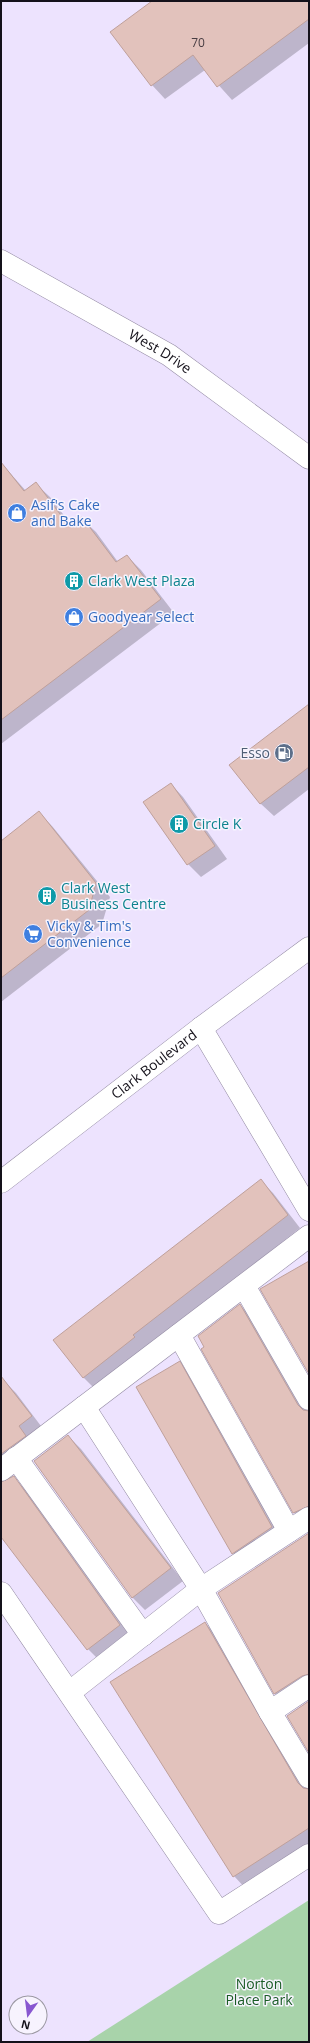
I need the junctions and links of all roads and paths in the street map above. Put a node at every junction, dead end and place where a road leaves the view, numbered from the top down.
1 (1, 261) edge
2 (309, 458) edge
3 (309, 948) edge
4 (201, 1028) junction
5 (1, 1182) edge
6 (309, 1210) edge
7 (309, 1236) edge
8 (244, 1286) junction
9 (179, 1335) junction
10 (309, 1399) edge
11 (84, 1407) junction
12 (9, 1464) edge
13 (309, 1518) edge
14 (289, 1531) junction
15 (201, 1589) junction
16 (1, 1593) edge
17 (142, 1635) junction
18 (309, 1686) edge
19 (70, 1692) junction
20 (270, 1712) junction
21 (309, 1777) edge
22 (309, 1855) edge

1 - 2 street, West Drive
3 - 4 street, Clark Boulevard
4 - 5 street, Clark Boulevard
4 - 6 street
7 - 8 street
8 - 9 street
8 - 10 street
9 - 11 street
9 - 14 street
11 - 12 street
11 - 15 street
12 - 17 street
13 - 14 street
14 - 15 street
15 - 17 street
15 - 20 street
16 - 19 street
17 - 19 street
18 - 20 street
19 - 22 street
20 - 21 street

